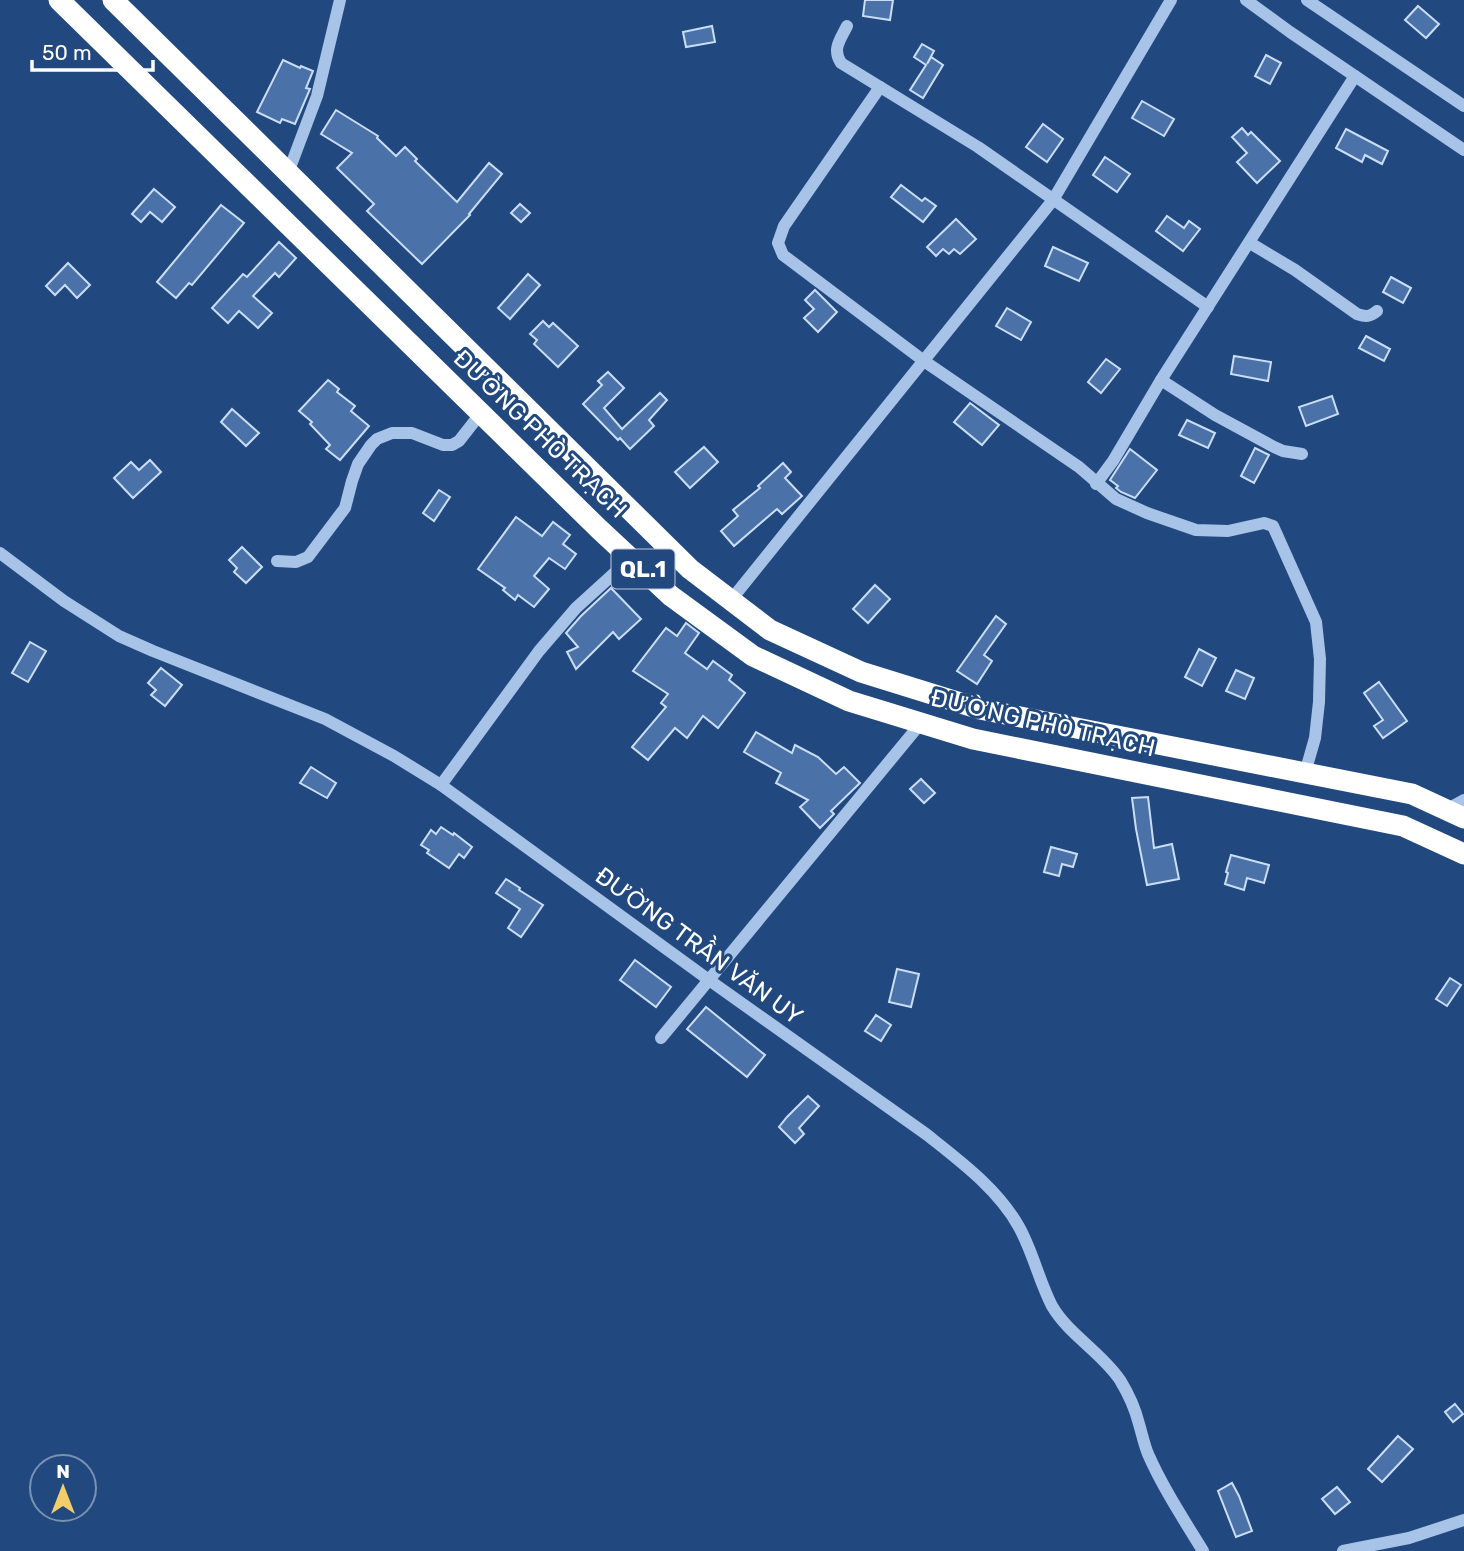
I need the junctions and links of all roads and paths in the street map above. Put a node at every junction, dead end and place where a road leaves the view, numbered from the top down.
1 (59, 0) edge
2 (113, 0) edge
3 (340, 0) edge
4 (1171, 0) edge
5 (1247, 0) edge
6 (1307, 0) edge
7 (847, 26) dead end
8 (1355, 76) junction
9 (880, 87) junction
10 (1464, 106) edge
11 (1464, 150) edge
12 (288, 173) junction
13 (1053, 200) junction
14 (1250, 243) junction
15 (1208, 307) junction
16 (1377, 311) dead end
17 (924, 361) junction
18 (1161, 380) junction
19 (481, 413) junction
20 (1302, 454) dead end
21 (1097, 484) junction
22 (0, 554) edge
23 (631, 558) junction
24 (277, 561) dead end
25 (731, 600) junction
26 (921, 723) junction
27 (1305, 773) junction
28 (441, 785) junction
29 (1458, 809) edge
30 (1464, 854) edge
31 (709, 980) junction
32 (661, 1038) dead end
33 (1464, 1520) edge
34 (1203, 1551) edge
35 (1343, 1551) edge

1 - 19 highway, ĐƯỜNG PHÒ TRẠCH / QL.1
2 - 12 highway, ĐƯỜNG PHÒ TRẠCH / QL.1
3 - 12 street
4 - 13 street
5 - 8 street
6 - 10 street
7 - 9 street
8 - 11 street
8 - 14 street
9 - 13 street
9 - 17 street
12 - 25 highway, ĐƯỜNG PHÒ TRẠCH / QL.1
13 - 15 street
13 - 17 street
14 - 15 street
14 - 16 street
15 - 18 street
17 - 21 street
17 - 25 street
18 - 20 street
18 - 21 street
19 - 23 highway, ĐƯỜNG PHÒ TRẠCH / QL.1
19 - 24 street
21 - 27 street
22 - 28 street, ĐƯỜNG TRẦN VĂN UY
23 - 26 highway, ĐƯỜNG PHÒ TRẠCH / QL.1
23 - 28 street
25 - 27 highway, ĐƯỜNG PHÒ TRẠCH / QL.1
26 - 30 highway, ĐƯỜNG PHÒ TRẠCH / QL.1
26 - 31 street
27 - 29 highway, ĐƯỜNG PHÒ TRẠCH / QL.1
28 - 31 street, ĐƯỜNG TRẦN VĂN UY
31 - 32 street
31 - 34 street, ĐƯỜNG TRẦN VĂN UY
33 - 35 street

